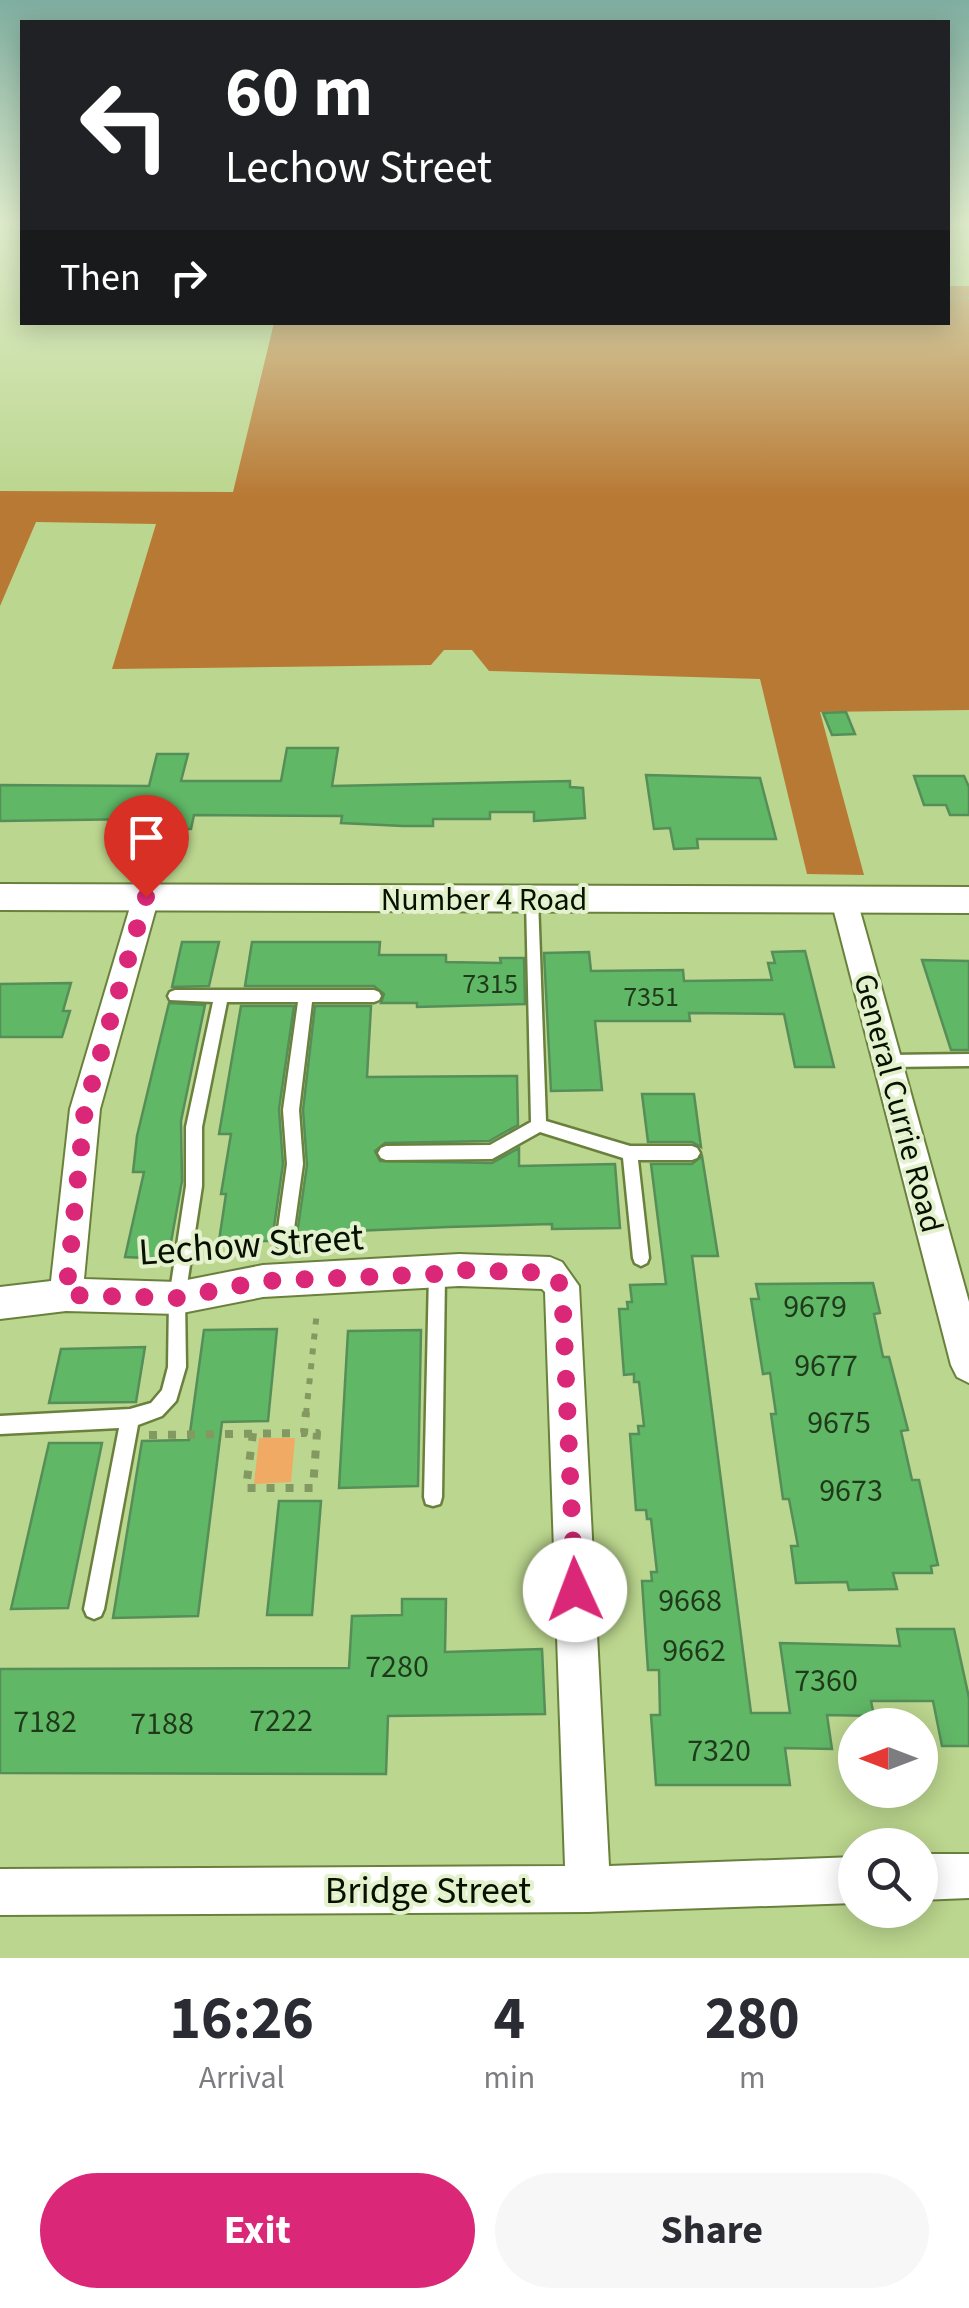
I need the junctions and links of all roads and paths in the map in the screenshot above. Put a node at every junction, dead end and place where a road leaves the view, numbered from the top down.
1 (0, 897) edge
2 (146, 897) junction
3 (532, 899) junction
4 (844, 900) junction
5 (969, 900) edge
6 (175, 996) dead end
7 (306, 996) junction
8 (374, 996) dead end
9 (220, 997) junction
10 (969, 1060) edge
11 (887, 1061) junction
12 (539, 1125) junction
13 (630, 1152) junction
14 (692, 1152) dead end
15 (386, 1153) dead end
16 (284, 1244) dead end
17 (641, 1258) dead end
18 (437, 1274) junction
19 (66, 1295) junction
20 (177, 1298) junction
21 (0, 1303) edge
22 (316, 1311) dead end
23 (969, 1364) edge
24 (130, 1418) junction
25 (0, 1424) edge
26 (304, 1433) junction
27 (253, 1434) junction
28 (433, 1497) dead end
29 (94, 1610) dead end
30 (969, 1876) edge
31 (938, 1877) edge
32 (838, 1881) edge
33 (588, 1889) junction
34 (0, 1892) edge

1 - 2 main road, Number 4 Road
2 - 3 main road, Number 4 Road
2 - 19 street
3 - 4 main road, Number 4 Road
3 - 12 lane
4 - 5 main road, Number 4 Road
4 - 11 street, General Currie Road
6 - 9 lane
7 - 8 lane
7 - 9 lane
7 - 16 lane
9 - 20 lane
10 - 11 lane
11 - 23 street, General Currie Road
12 - 13 lane
12 - 15 lane
13 - 14 lane
13 - 17 lane
18 - 20 street, Lechow Street
18 - 28 lane
18 - 33 street, Lechow Street
19 - 20 street, Lechow Street
19 - 21 street, Lechow Street
20 - 24 lane
22 - 26 path
24 - 25 lane
24 - 27 path
24 - 29 lane
26 - 27 path
26 - 27 path
30 - 31 street
32 - 33 street, Bridge Street
33 - 34 street, Bridge Street

